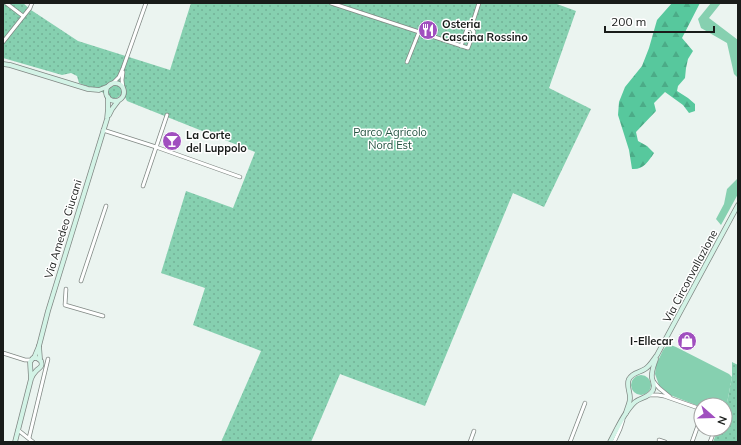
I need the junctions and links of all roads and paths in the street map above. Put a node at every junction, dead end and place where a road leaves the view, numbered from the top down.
1 (6, 3) edge
2 (32, 3) edge
3 (146, 3) edge
4 (331, 3) edge
5 (479, 3) edge
6 (23, 16) junction
7 (471, 28) junction
8 (418, 32) junction
9 (3, 42) edge
10 (461, 46) junction
11 (407, 62) dead end
12 (3, 63) edge
13 (123, 68) junction
14 (110, 85) junction
15 (123, 88) junction
16 (96, 89) junction
17 (108, 97) junction
18 (119, 100) junction
19 (167, 115) dead end
20 (107, 119) junction
21 (103, 130) junction
22 (156, 147) junction
23 (240, 177) dead end
24 (143, 186) dead end
25 (738, 205) edge
26 (106, 206) dead end
27 (81, 281) dead end
28 (66, 289) dead end
29 (103, 316) dead end
30 (39, 346) junction
31 (3, 353) edge
32 (657, 355) junction
33 (40, 359) junction
34 (48, 359) dead end
35 (31, 362) junction
36 (37, 370) junction
37 (641, 372) junction
38 (31, 379) junction
39 (653, 380) junction
40 (629, 391) junction
41 (648, 396) junction
42 (641, 398) junction
43 (674, 399) junction
44 (585, 402) dead end
45 (693, 406) edge
46 (625, 414) junction
47 (18, 430) junction
48 (474, 431) dead end
49 (29, 438) junction
50 (659, 440) dead end
51 (15, 442) edge
52 (33, 442) edge
53 (470, 442) edge
54 (570, 442) edge
55 (610, 442) edge
56 (614, 442) edge
57 (665, 442) edge

1 - 6 street
2 - 6 street
3 - 13 street, Via Amedeo Ciucani
4 - 8 street
5 - 7 street
6 - 9 street
7 - 10 street
7 - 10 street
8 - 10 street
8 - 11 street
12 - 16 main road
13 - 14 street, Via Amedeo Ciucani
13 - 15 street, Via Amedeo Ciucani
14 - 15 main road
14 - 16 main road
14 - 17 main road, Via Amedeo Ciucani
15 - 18 main road, Via Amedeo Ciucani
16 - 17 main road
17 - 18 main road
17 - 20 main road, Via Amedeo Ciucani
18 - 20 main road, Via Amedeo Ciucani
19 - 22 street
20 - 21 main road, Via Amedeo Ciucani
21 - 22 street
21 - 30 main road, Via Amedeo Ciucani
22 - 23 street
22 - 24 street
25 - 32 main road, Via Circonvallazione
26 - 27 street
28 - 29 street
30 - 33 main road, Via Amedeo Ciucani
30 - 35 main road, Via Amedeo Ciucani
31 - 35 street
32 - 37 main road, Via Circonvallazione
32 - 39 main road, Via Circonvallazione
33 - 35 main road
33 - 36 main road, Via Amedeo Ciucani
34 - 49 street
35 - 36 main road
35 - 38 main road, Via Amedeo Ciucani
36 - 38 main road, Via Amedeo Ciucani
37 - 39 main road
37 - 40 main road, Via Circonvallazione
38 - 47 main road, Via Amedeo Ciucani
39 - 41 main road, Via Circonvallazione
39 - 43 street
40 - 42 main road
40 - 46 main road, Via Circonvallazione
41 - 42 main road, Via Circonvallazione
41 - 43 street
42 - 46 main road, Via Circonvallazione
43 - 45 street
44 - 54 street
46 - 55 main road, Via Circonvallazione
46 - 56 street
47 - 49 street
47 - 51 main road, Via Amedeo Ciucani
48 - 53 street
49 - 52 street
50 - 57 street

